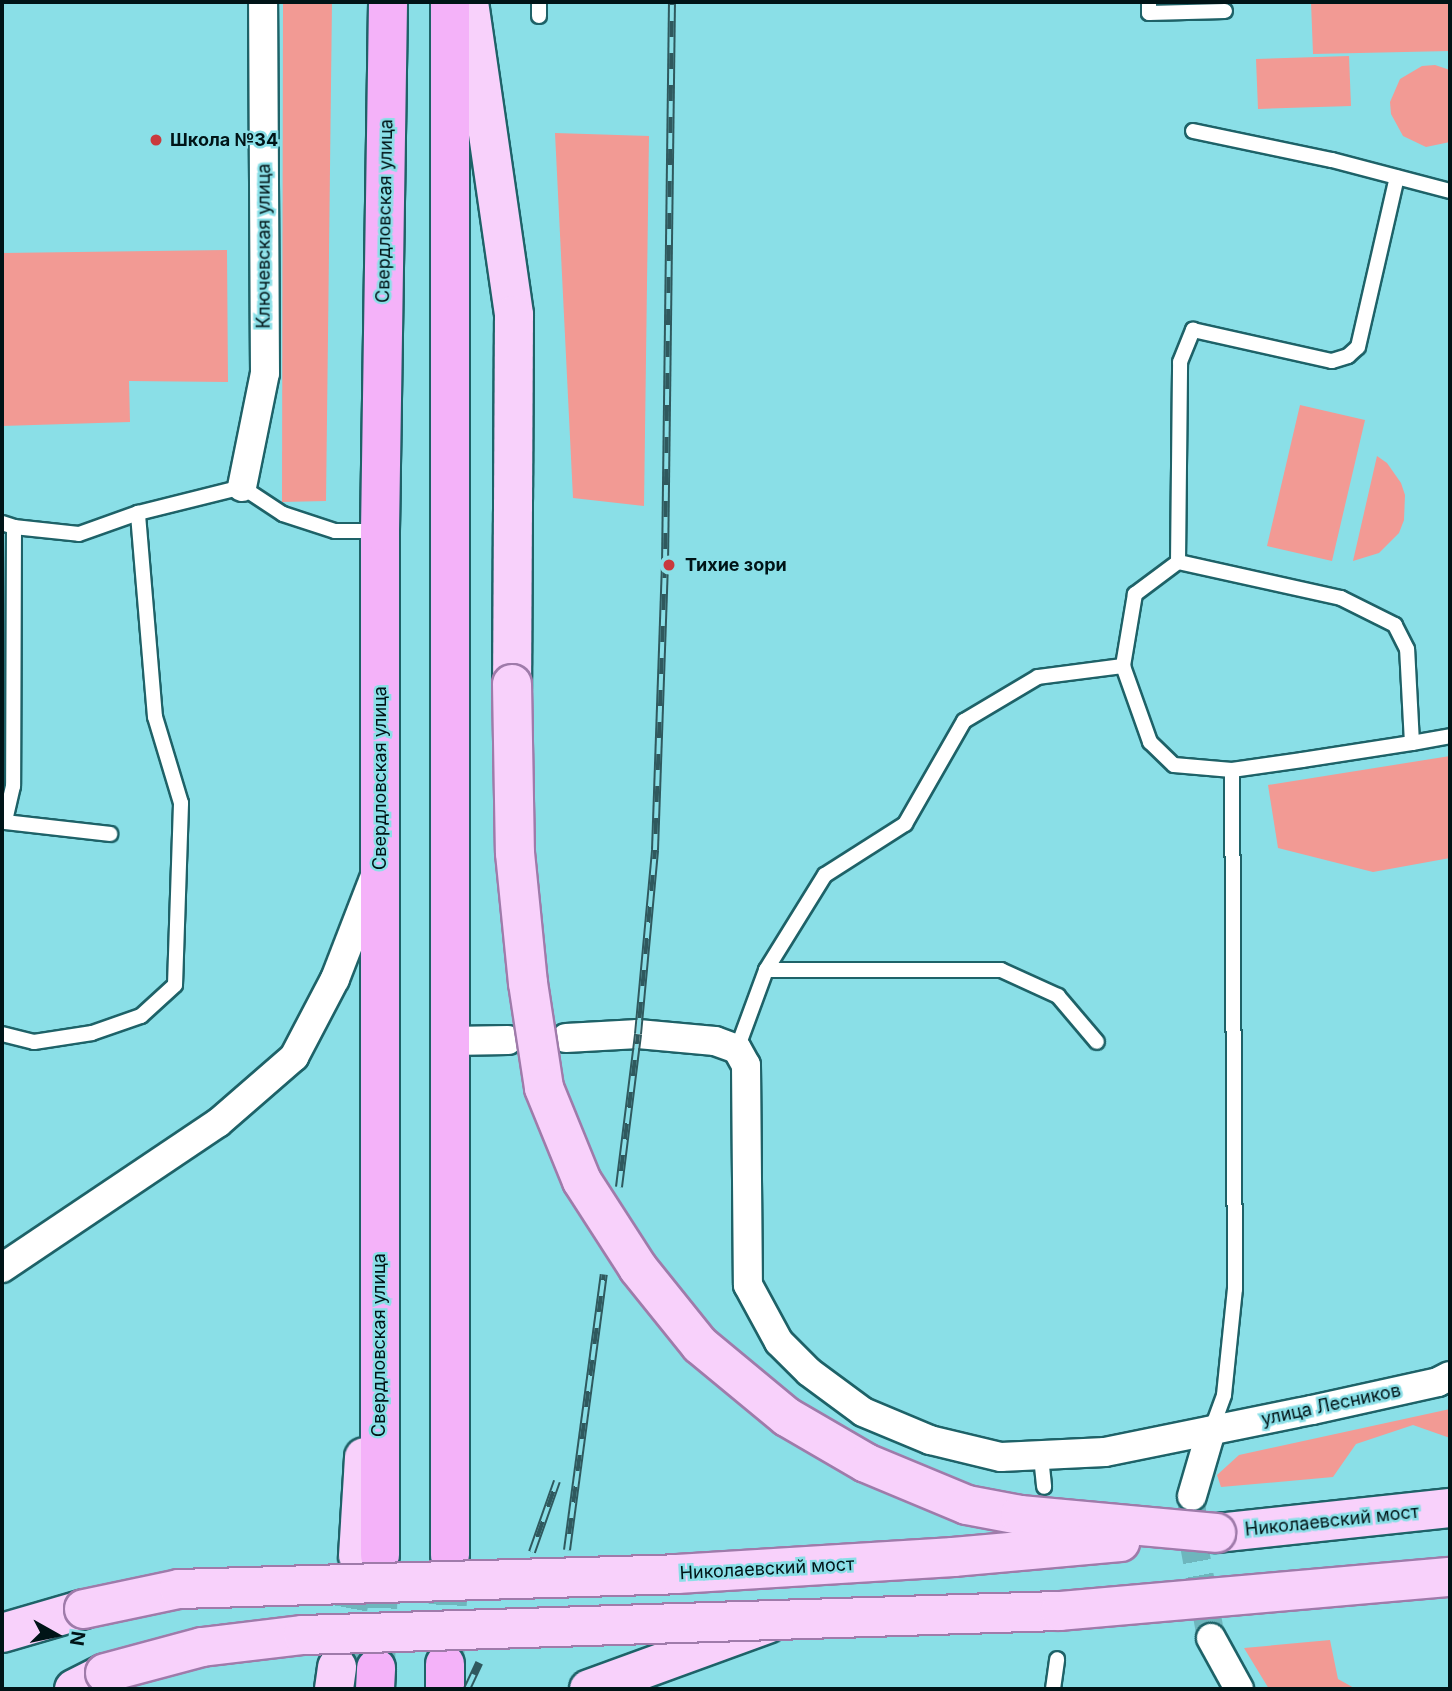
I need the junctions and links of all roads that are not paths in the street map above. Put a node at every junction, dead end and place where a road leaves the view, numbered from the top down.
1 (263, 2) edge
2 (387, 2) edge
3 (450, 2) edge
4 (469, 2) edge
5 (1149, 2) edge
6 (1225, 11) dead end
7 (1193, 131) dead end
8 (1396, 177) junction
9 (1450, 191) edge
10 (242, 487) junction
11 (138, 513) junction
12 (8, 525) edge
13 (380, 531) junction
14 (1178, 562) junction
15 (1123, 666) junction
16 (1450, 736) edge
17 (1412, 743) junction
18 (1232, 770) junction
19 (3, 822) edge
20 (110, 834) dead end
21 (381, 861) junction
22 (766, 970) junction
23 (2, 1034) edge
24 (566, 1038) dead end
25 (508, 1040) dead end
26 (451, 1041) junction
27 (1097, 1042) dead end
28 (737, 1049) junction
29 (2, 1268) edge
30 (1450, 1376) edge
31 (1211, 1432) junction
32 (1041, 1457) junction
33 (1045, 1487) dead end
34 (1192, 1496) tunnel mouth
35 (1450, 1508) edge
36 (1216, 1533) junction
37 (450, 1555) tunnel mouth
38 (369, 1556) tunnel mouth
39 (1450, 1577) edge
40 (773, 1623) junction
41 (2, 1633) edge
42 (1211, 1638) tunnel mouth
43 (1057, 1659) dead end
44 (89, 1681) edge
45 (589, 1689) edge
46 (1053, 1689) edge
47 (1239, 1689) edge

1 - 10 street, Ключевская улица
2 - 13 highway, Свердловская улица
3 - 26 highway
4 - 36 main road, bridge
5 - 6 lane
7 - 8 lane
8 - 9 lane
8 - 14 lane
10 - 11 lane
10 - 13 lane
11 - 12 lane
11 - 23 lane
12 - 19 lane
13 - 21 highway, Свердловская улица
14 - 15 lane
14 - 17 lane
15 - 18 lane
15 - 22 lane
16 - 17 lane
17 - 18 lane
18 - 31 lane
19 - 20 lane
21 - 29 street
21 - 38 highway, Свердловская улица
22 - 27 lane
22 - 28 lane
24 - 28 street
25 - 26 street
26 - 37 highway
28 - 32 street, улица Лесников
30 - 31 street, улица Лесников
31 - 32 street, улица Лесников
31 - 34 street
32 - 33 lane
35 - 36 main road, Николаевский мост
36 - 41 main road, Николаевский мост, bridge
39 - 40 main road, bridge
40 - 44 main road, bridge
40 - 45 main road
42 - 47 street
43 - 46 lane

